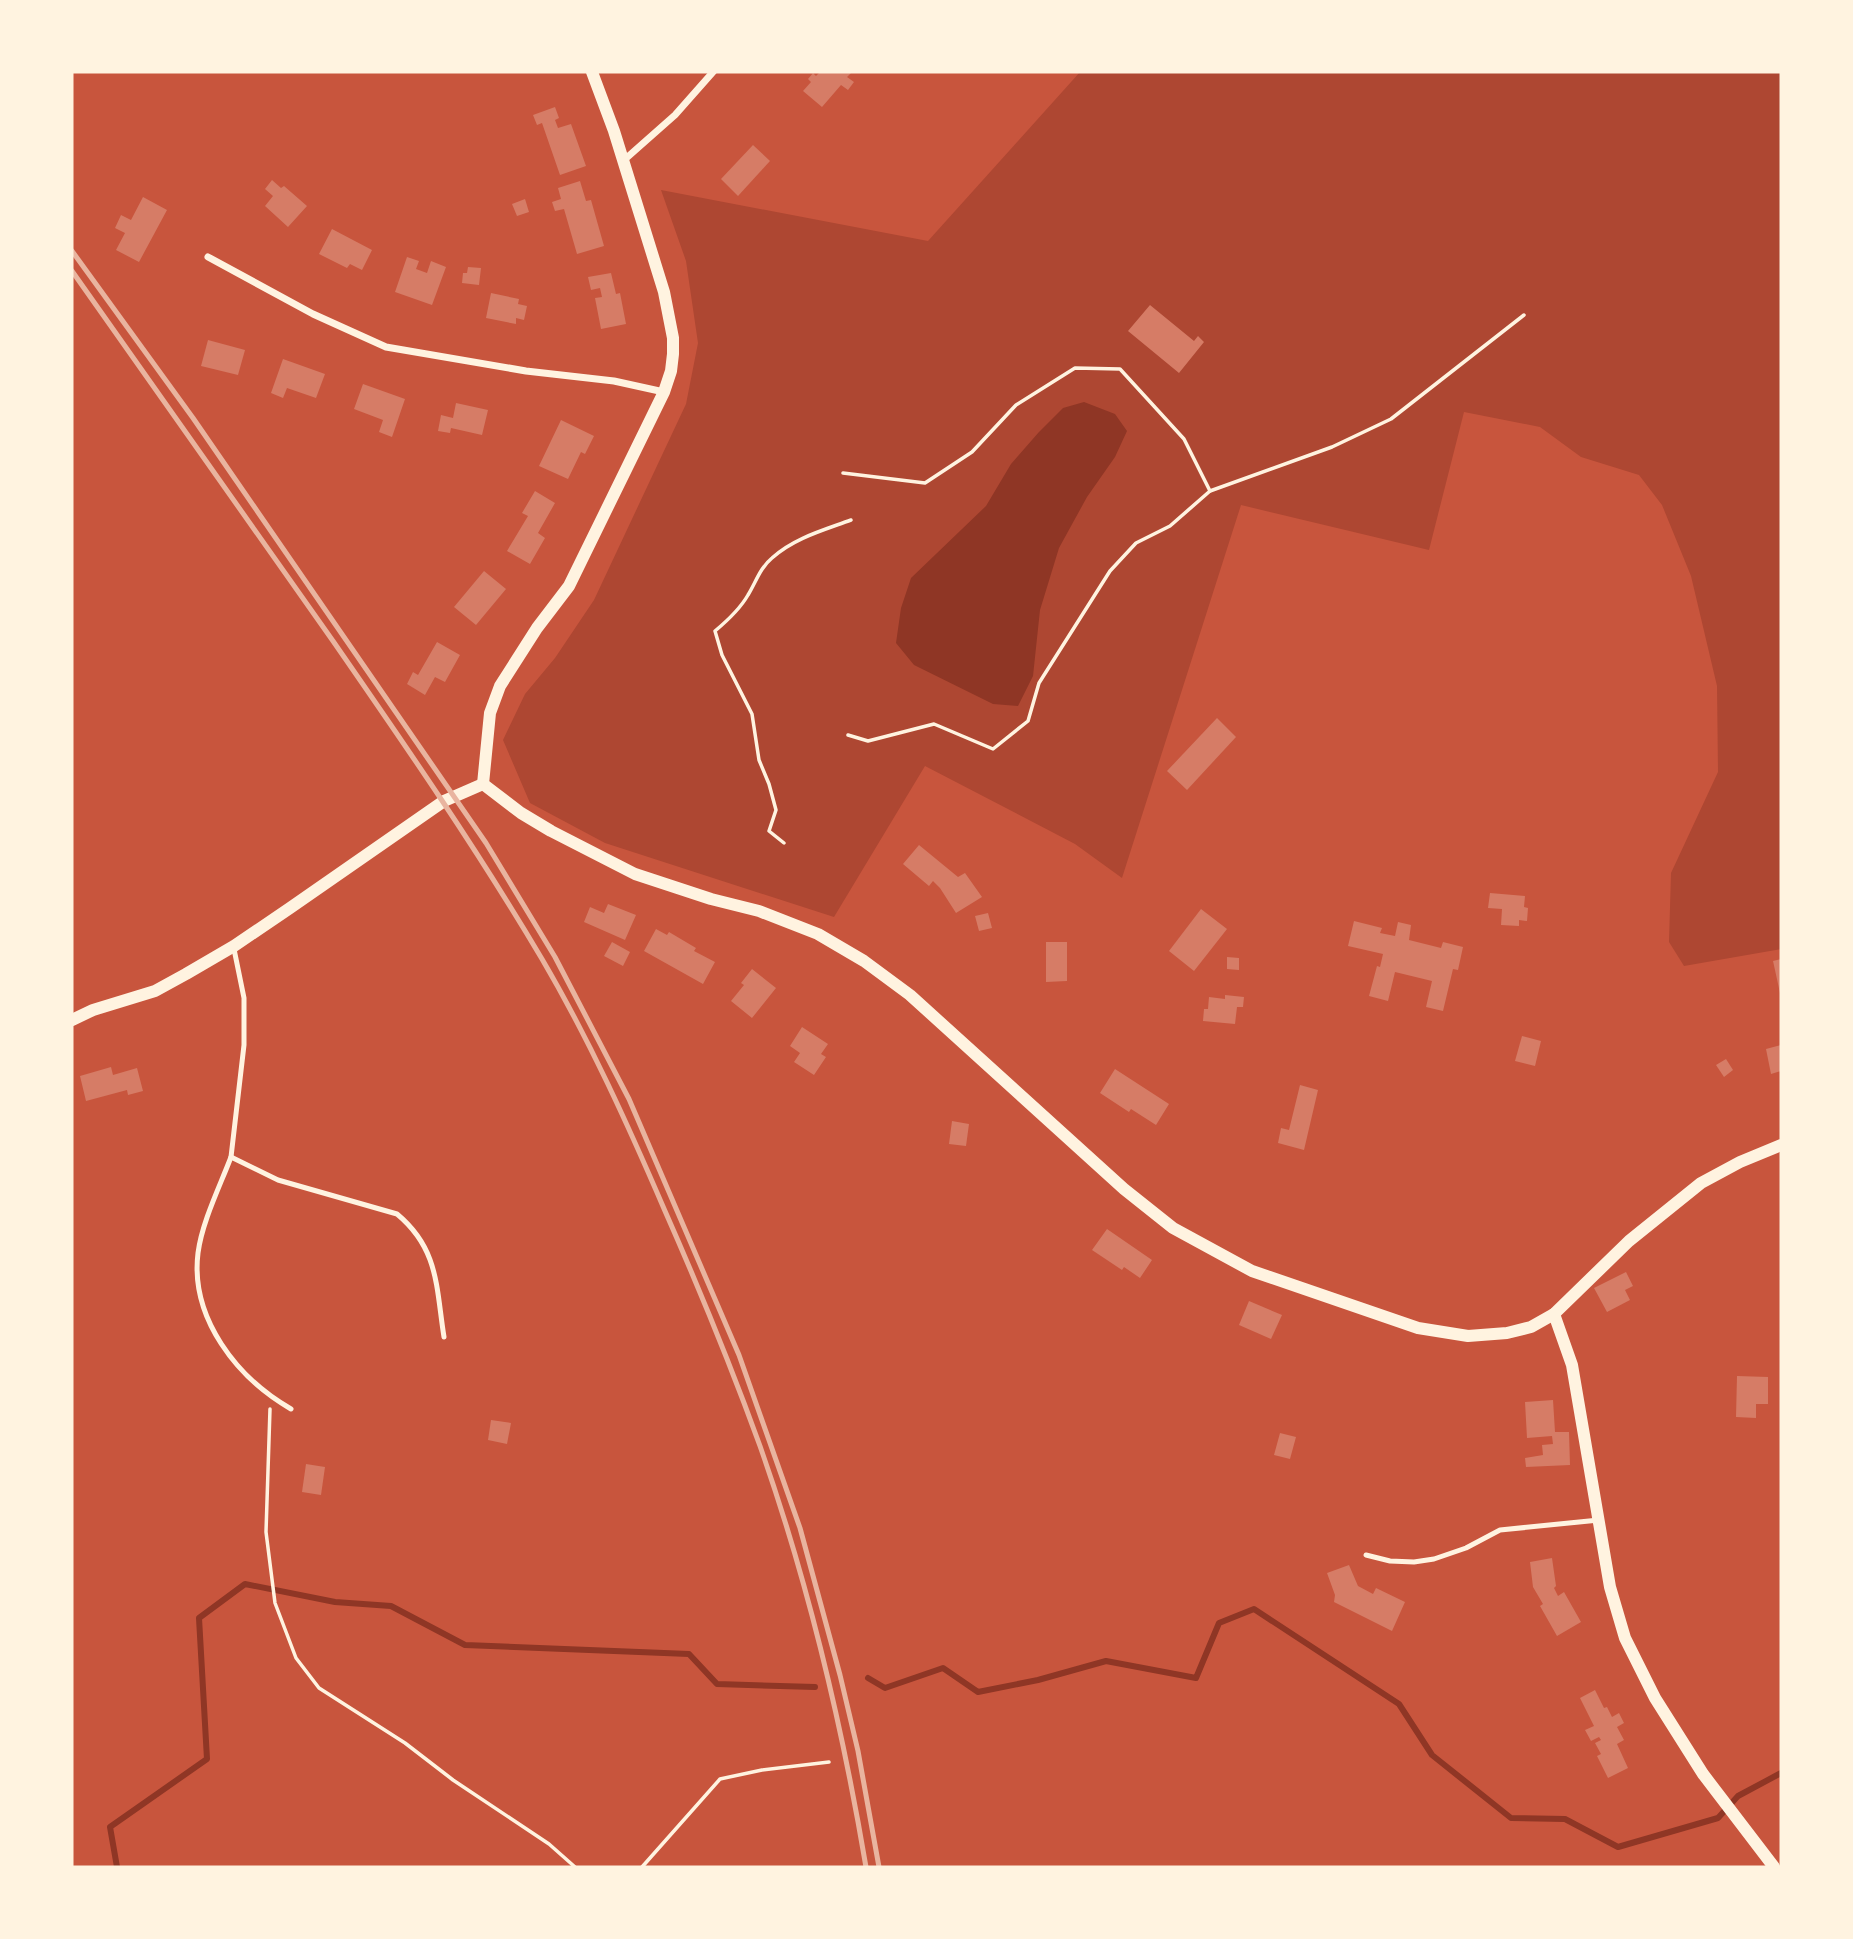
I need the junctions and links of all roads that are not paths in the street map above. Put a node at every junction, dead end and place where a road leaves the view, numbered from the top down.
1 (592, 72) edge
2 (713, 72) edge
3 (623, 161) junction
4 (208, 257) dead end
5 (664, 392) junction
6 (483, 784) junction
7 (234, 946) junction
8 (72, 1020) edge
9 (1781, 1145) edge
10 (231, 1157) junction
11 (1553, 1314) junction
12 (444, 1337) dead end
13 (291, 1409) dead end
14 (1599, 1520) junction
15 (1366, 1555) dead end
16 (1774, 1867) edge

1 - 3 street
2 - 3 street
3 - 5 street
4 - 5 street
5 - 6 street
6 - 7 street
6 - 11 street
7 - 8 street
7 - 10 lane
9 - 11 street
10 - 12 lane
10 - 13 lane
11 - 14 street
14 - 15 lane
14 - 16 street

